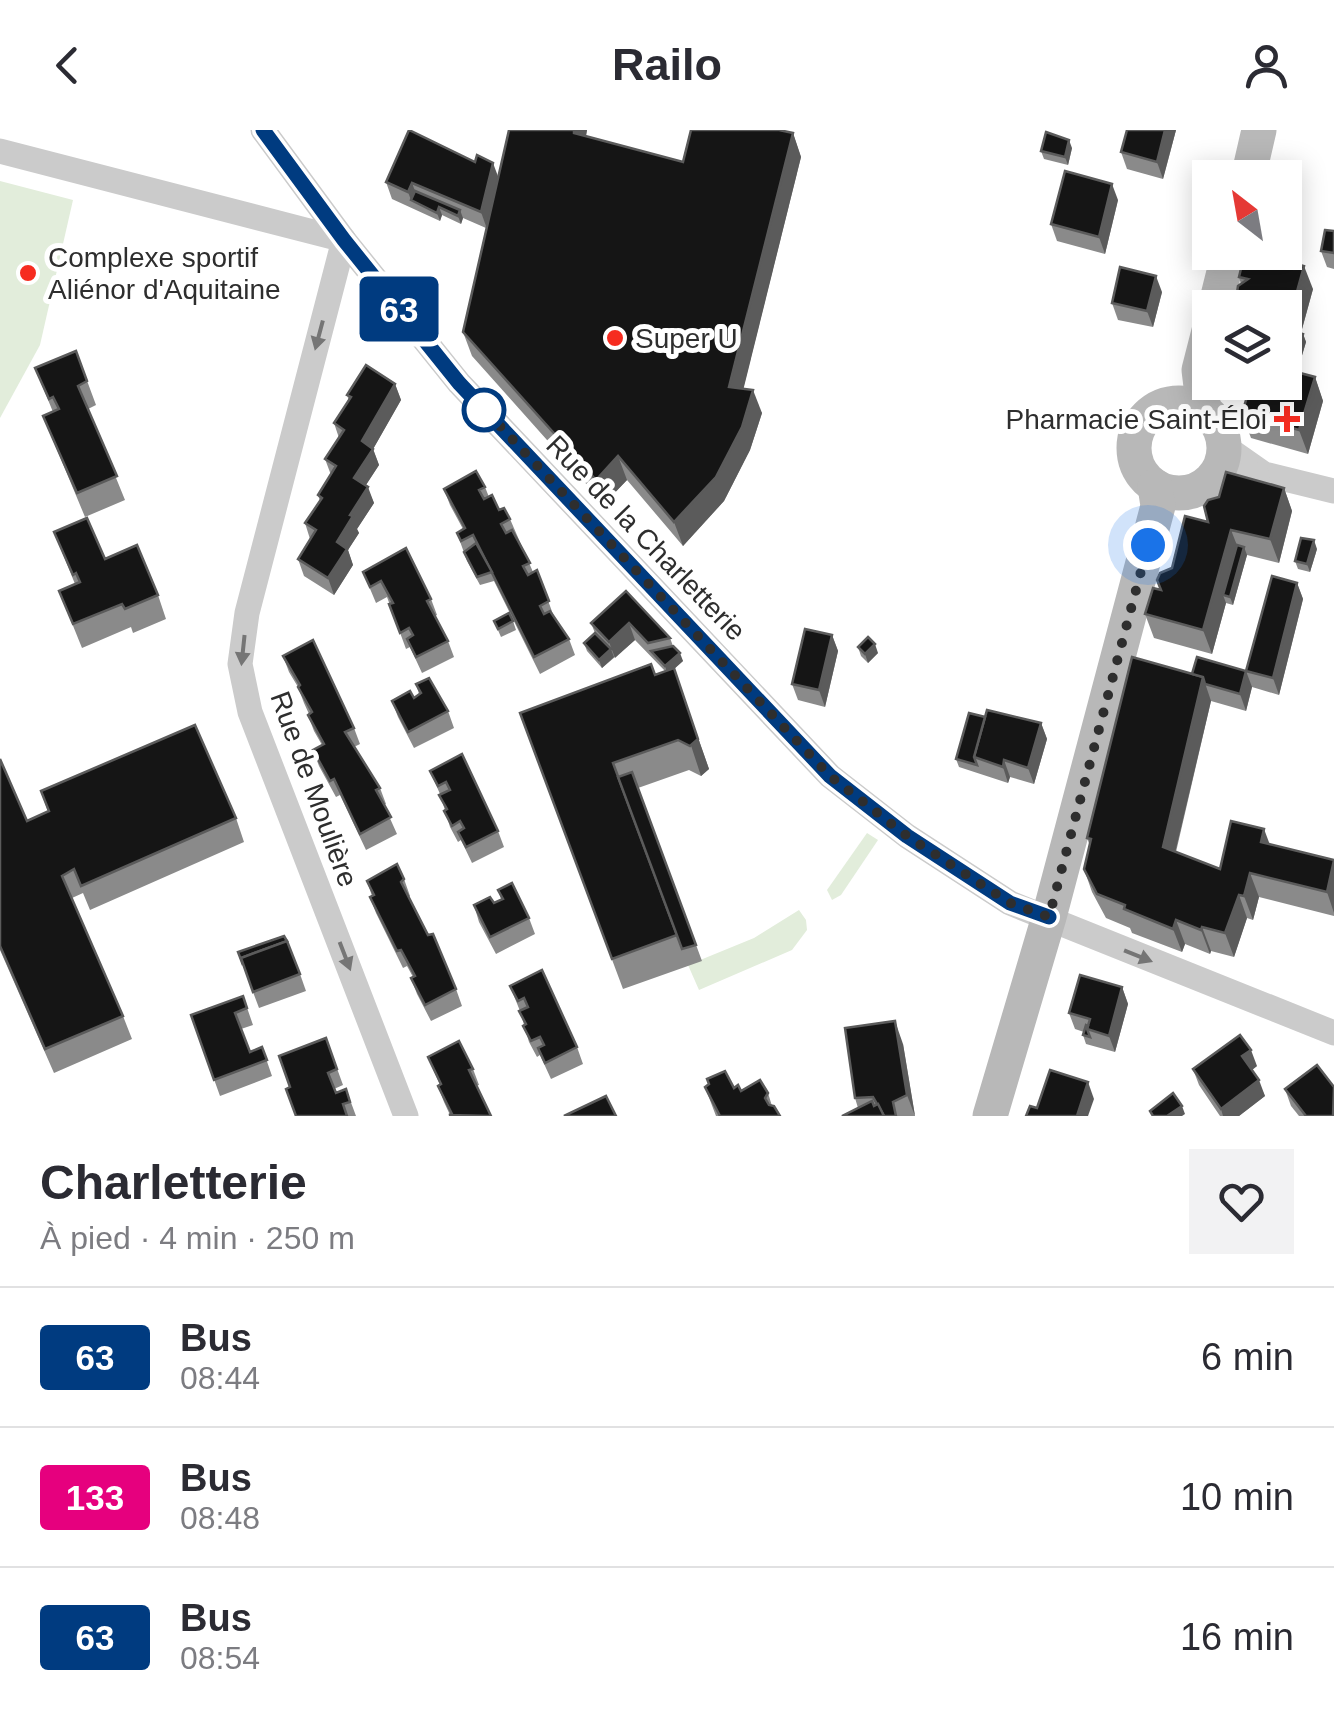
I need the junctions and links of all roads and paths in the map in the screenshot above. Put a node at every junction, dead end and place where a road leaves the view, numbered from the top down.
1 (263, 130) edge
2 (1259, 130) edge
3 (0, 151) edge
4 (1252, 160) edge
5 (344, 240) junction
6 (1192, 377) edge
7 (1203, 400) edge
8 (1163, 407) junction
9 (1204, 411) junction
10 (1224, 446) junction
11 (1264, 474) junction
12 (1212, 480) junction
13 (1334, 491) edge
14 (1164, 495) junction
15 (1049, 917) junction
16 (1334, 1033) edge
17 (406, 1116) edge
18 (990, 1116) edge

1 - 5 street, Rue de la Charletterie
2 - 4 main road
3 - 5 street
5 - 15 street, Rue de la Charletterie
5 -> 17 street, Rue de Moulière
6 - 8 main road
7 - 9 main road
8 - 9 main road
8 - 14 main road
9 - 10 main road
10 - 11 street
10 - 12 main road
11 - 12 street
11 - 13 street
12 - 14 main road
14 - 15 main road
15 -> 16 street, Rue de la Charletterie
15 - 18 main road

